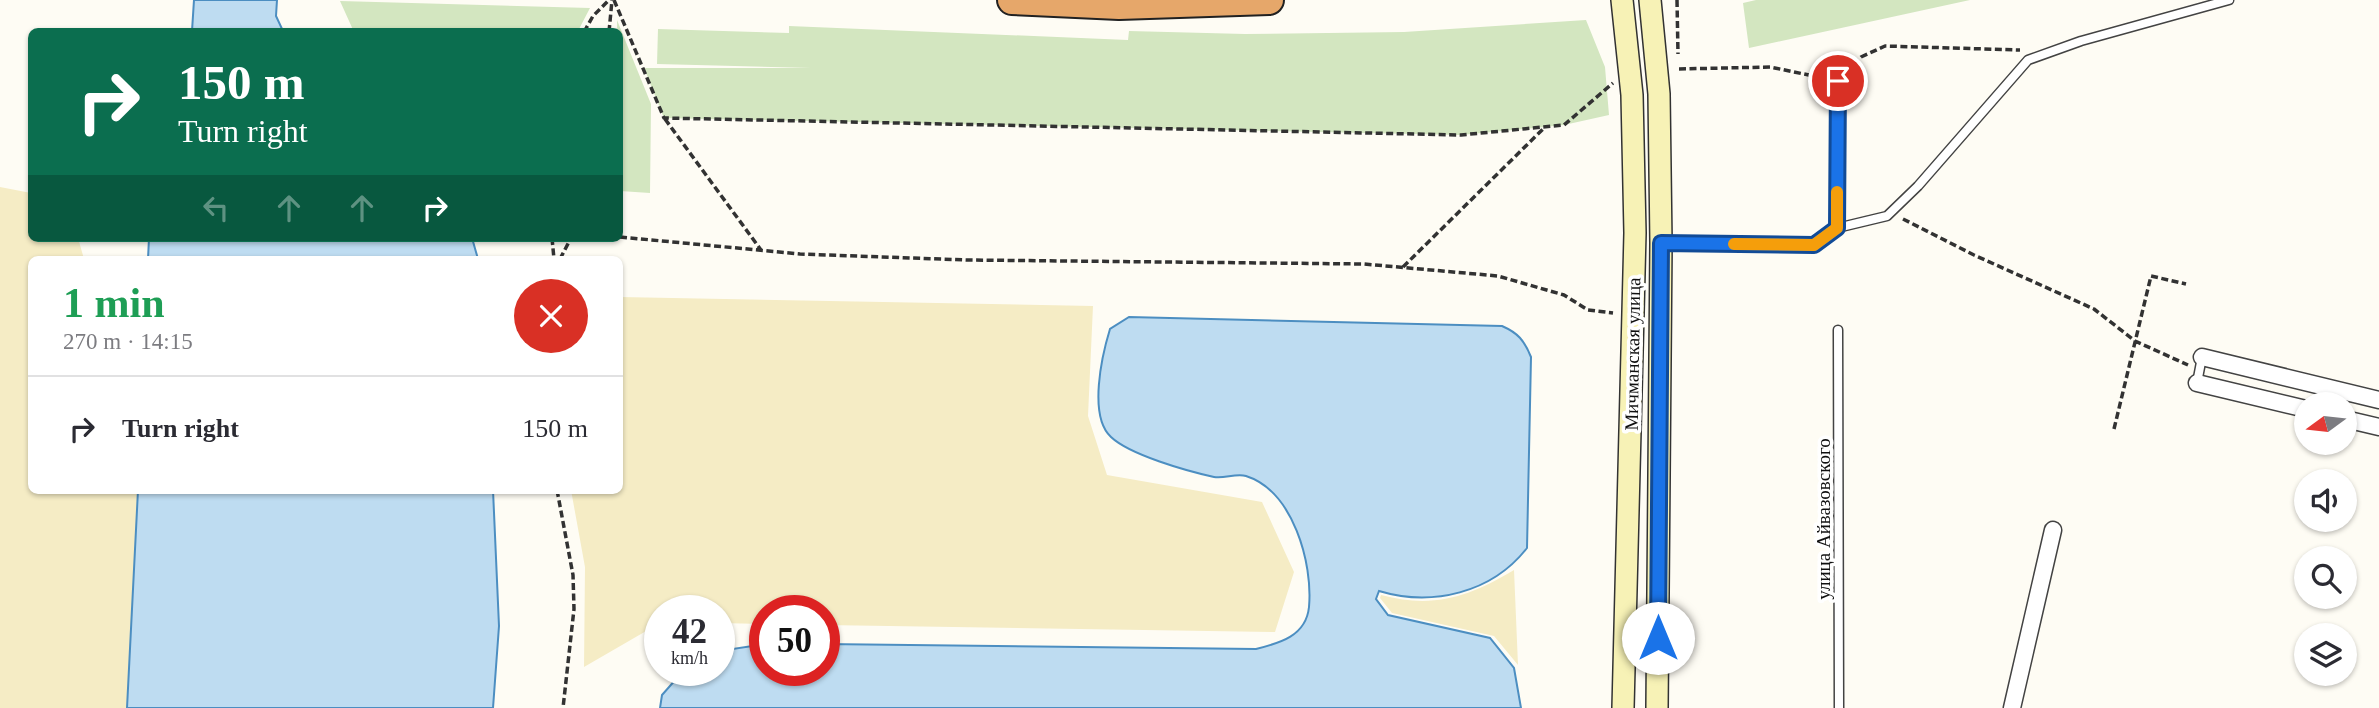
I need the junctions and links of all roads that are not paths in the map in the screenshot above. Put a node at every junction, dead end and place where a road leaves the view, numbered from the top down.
1 (1012, 0) edge
2 (1269, 0) edge
3 (1622, 0) edge
4 (1650, 0) edge
5 (2229, 0) edge
6 (1838, 81) road end
7 (1837, 228) junction
8 (1661, 243) junction
9 (1838, 330) dead end
10 (2331, 392) edge
11 (2357, 396) edge
12 (2379, 400) edge
13 (2294, 406) edge
14 (2357, 422) edge
15 (2379, 427) edge
16 (2053, 530) dead end
17 (1623, 708) edge
18 (1657, 708) edge
19 (1839, 708) edge
20 (2012, 708) edge

1 - 2 highway
3 - 17 main road, Мичманская улица
4 - 8 main road, Мичманская улица
5 - 7 lane
6 - 7 lane
7 - 8 lane
8 - 18 main road, Мичманская улица
9 - 19 lane, улица Айвазовского
10 - 13 street
11 - 12 street
14 - 15 street
16 - 20 street

